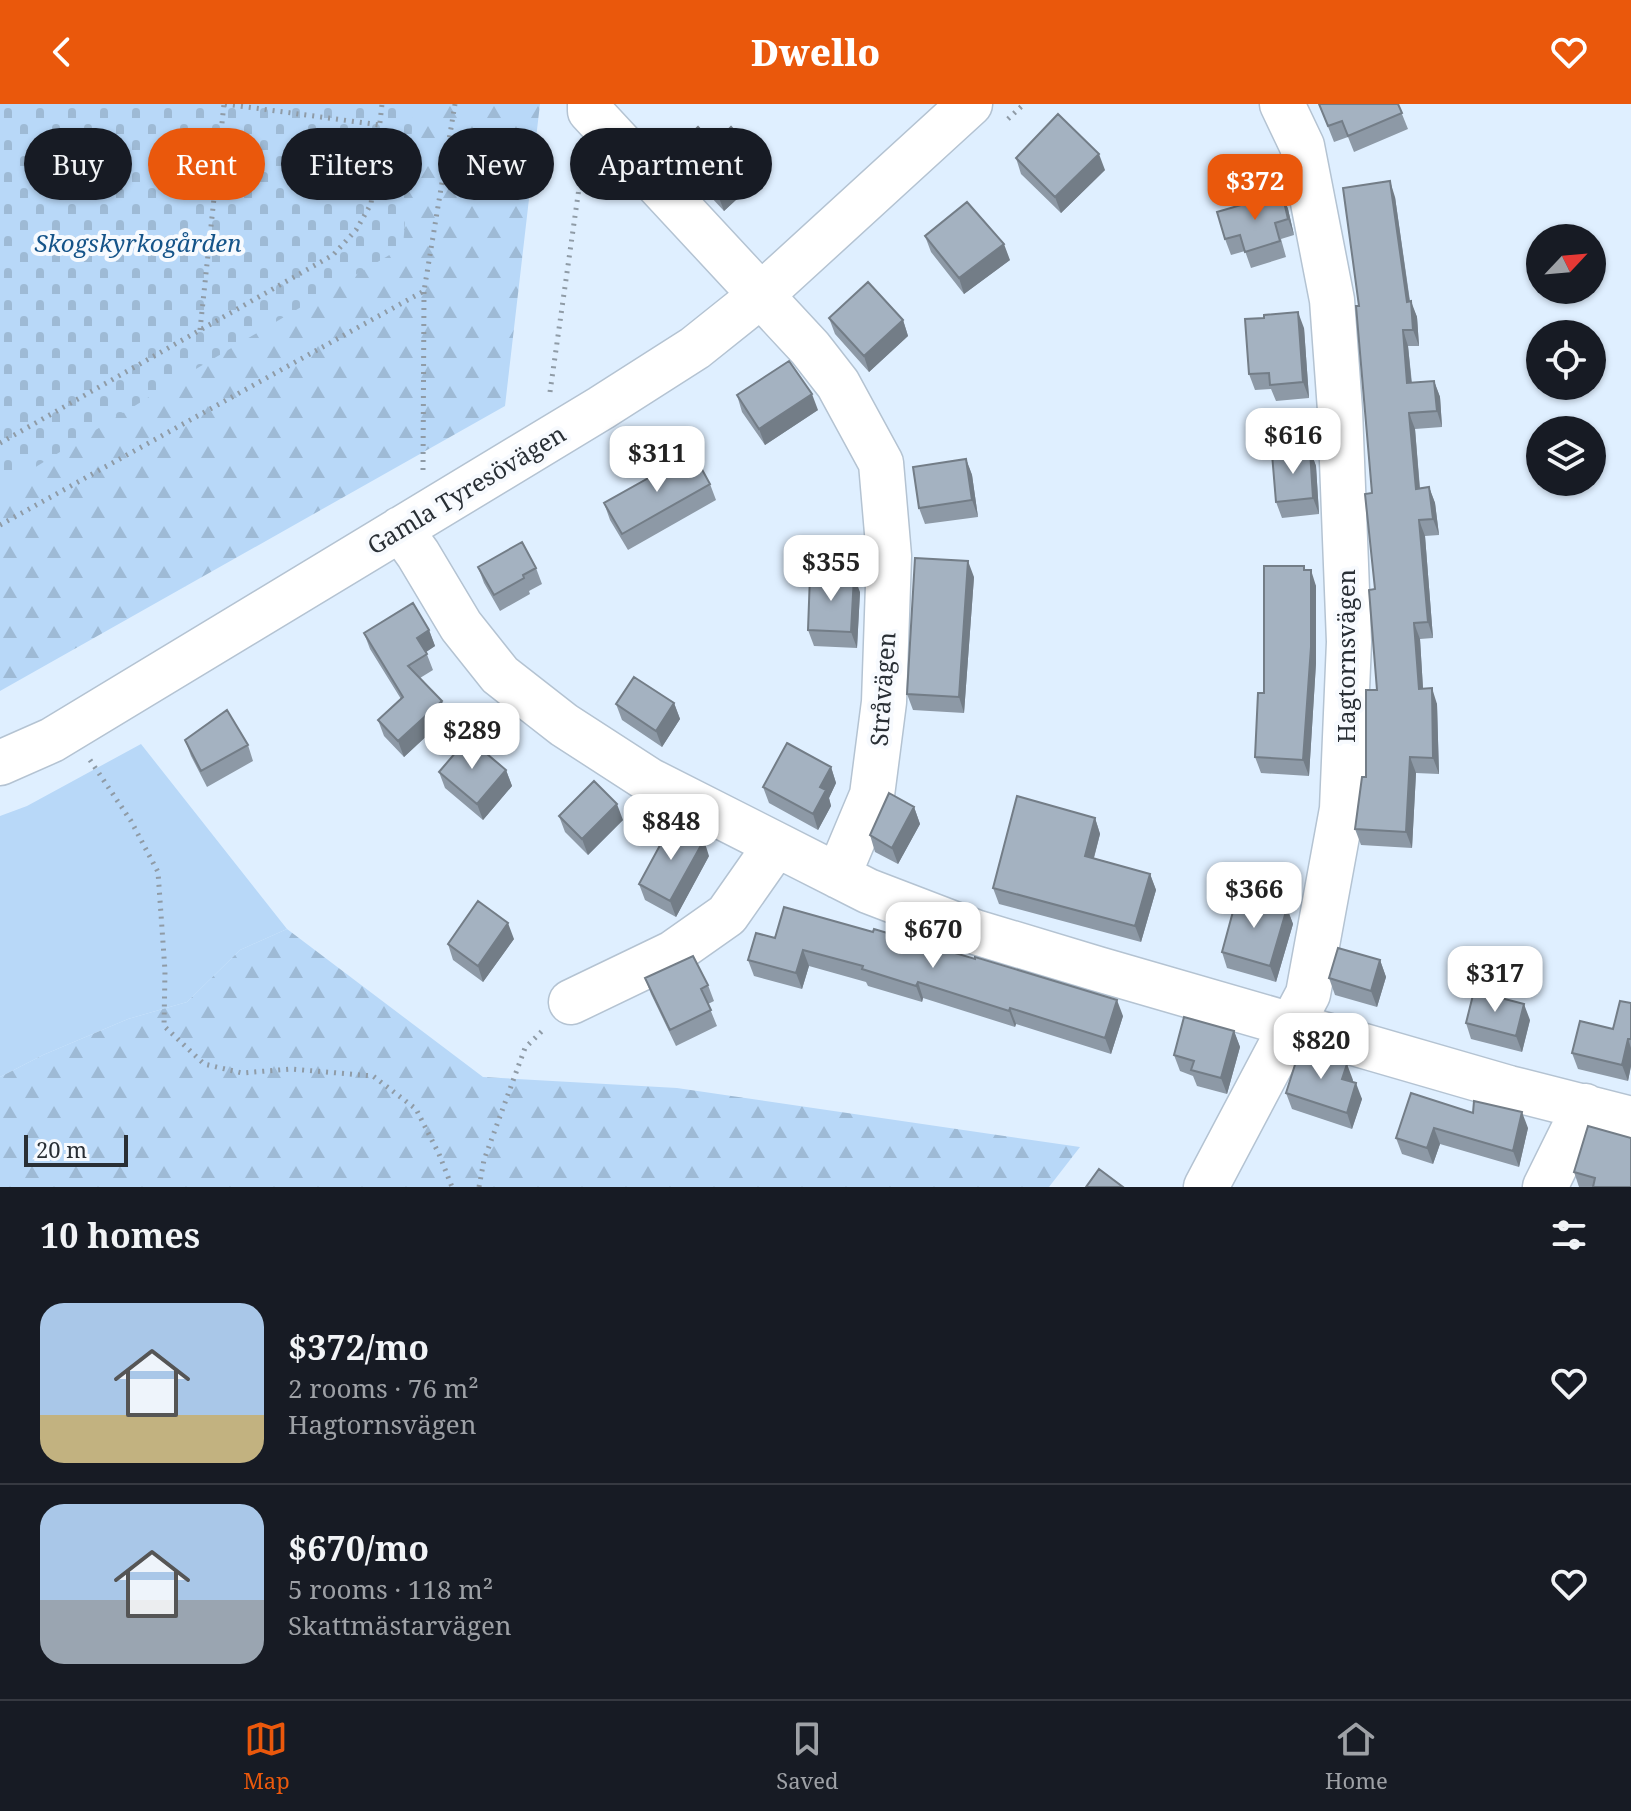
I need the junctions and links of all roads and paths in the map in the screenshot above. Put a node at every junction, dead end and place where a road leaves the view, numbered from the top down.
1 (225, 104) edge
2 (382, 104) edge
3 (455, 104) edge
4 (970, 104) edge
5 (1282, 104) edge
6 (590, 108) edge
7 (380, 125) junction
8 (424, 291) junction
9 (760, 296) junction
10 (200, 330) junction
11 (550, 393) dead end
12 (0, 443) edge
13 (423, 480) dead end
14 (0, 525) edge
15 (400, 529) junction
16 (87, 755) dead end
17 (0, 763) edge
18 (776, 845) junction
19 (838, 876) junction
20 (571, 1002) joint
21 (1293, 1024) junction
22 (1585, 1106) junction
23 (1631, 1119) edge
24 (452, 1187) edge
25 (479, 1187) edge
26 (1206, 1187) edge
27 (1545, 1187) edge

1 - 7 path
1 - 10 path
2 - 7 path
3 - 8 path
4 - 9 street, Gamla Tyresövägen
5 - 21 street, Hagtornsvägen
6 - 9 street, Stråvägen
6 - 11 path
7 - 10 path
8 - 13 path
8 - 14 path
9 - 15 street, Gamla Tyresövägen
9 - 19 street, Stråvägen
10 - 12 path
15 - 17 street, Gamla Tyresövägen
15 - 18 street
16 - 24 path
18 - 19 street
18 - 20 street
19 - 21 street
20 - 25 path
21 - 22 street
21 - 26 street, Hagtornsvägen
22 - 23 street
22 - 27 street

